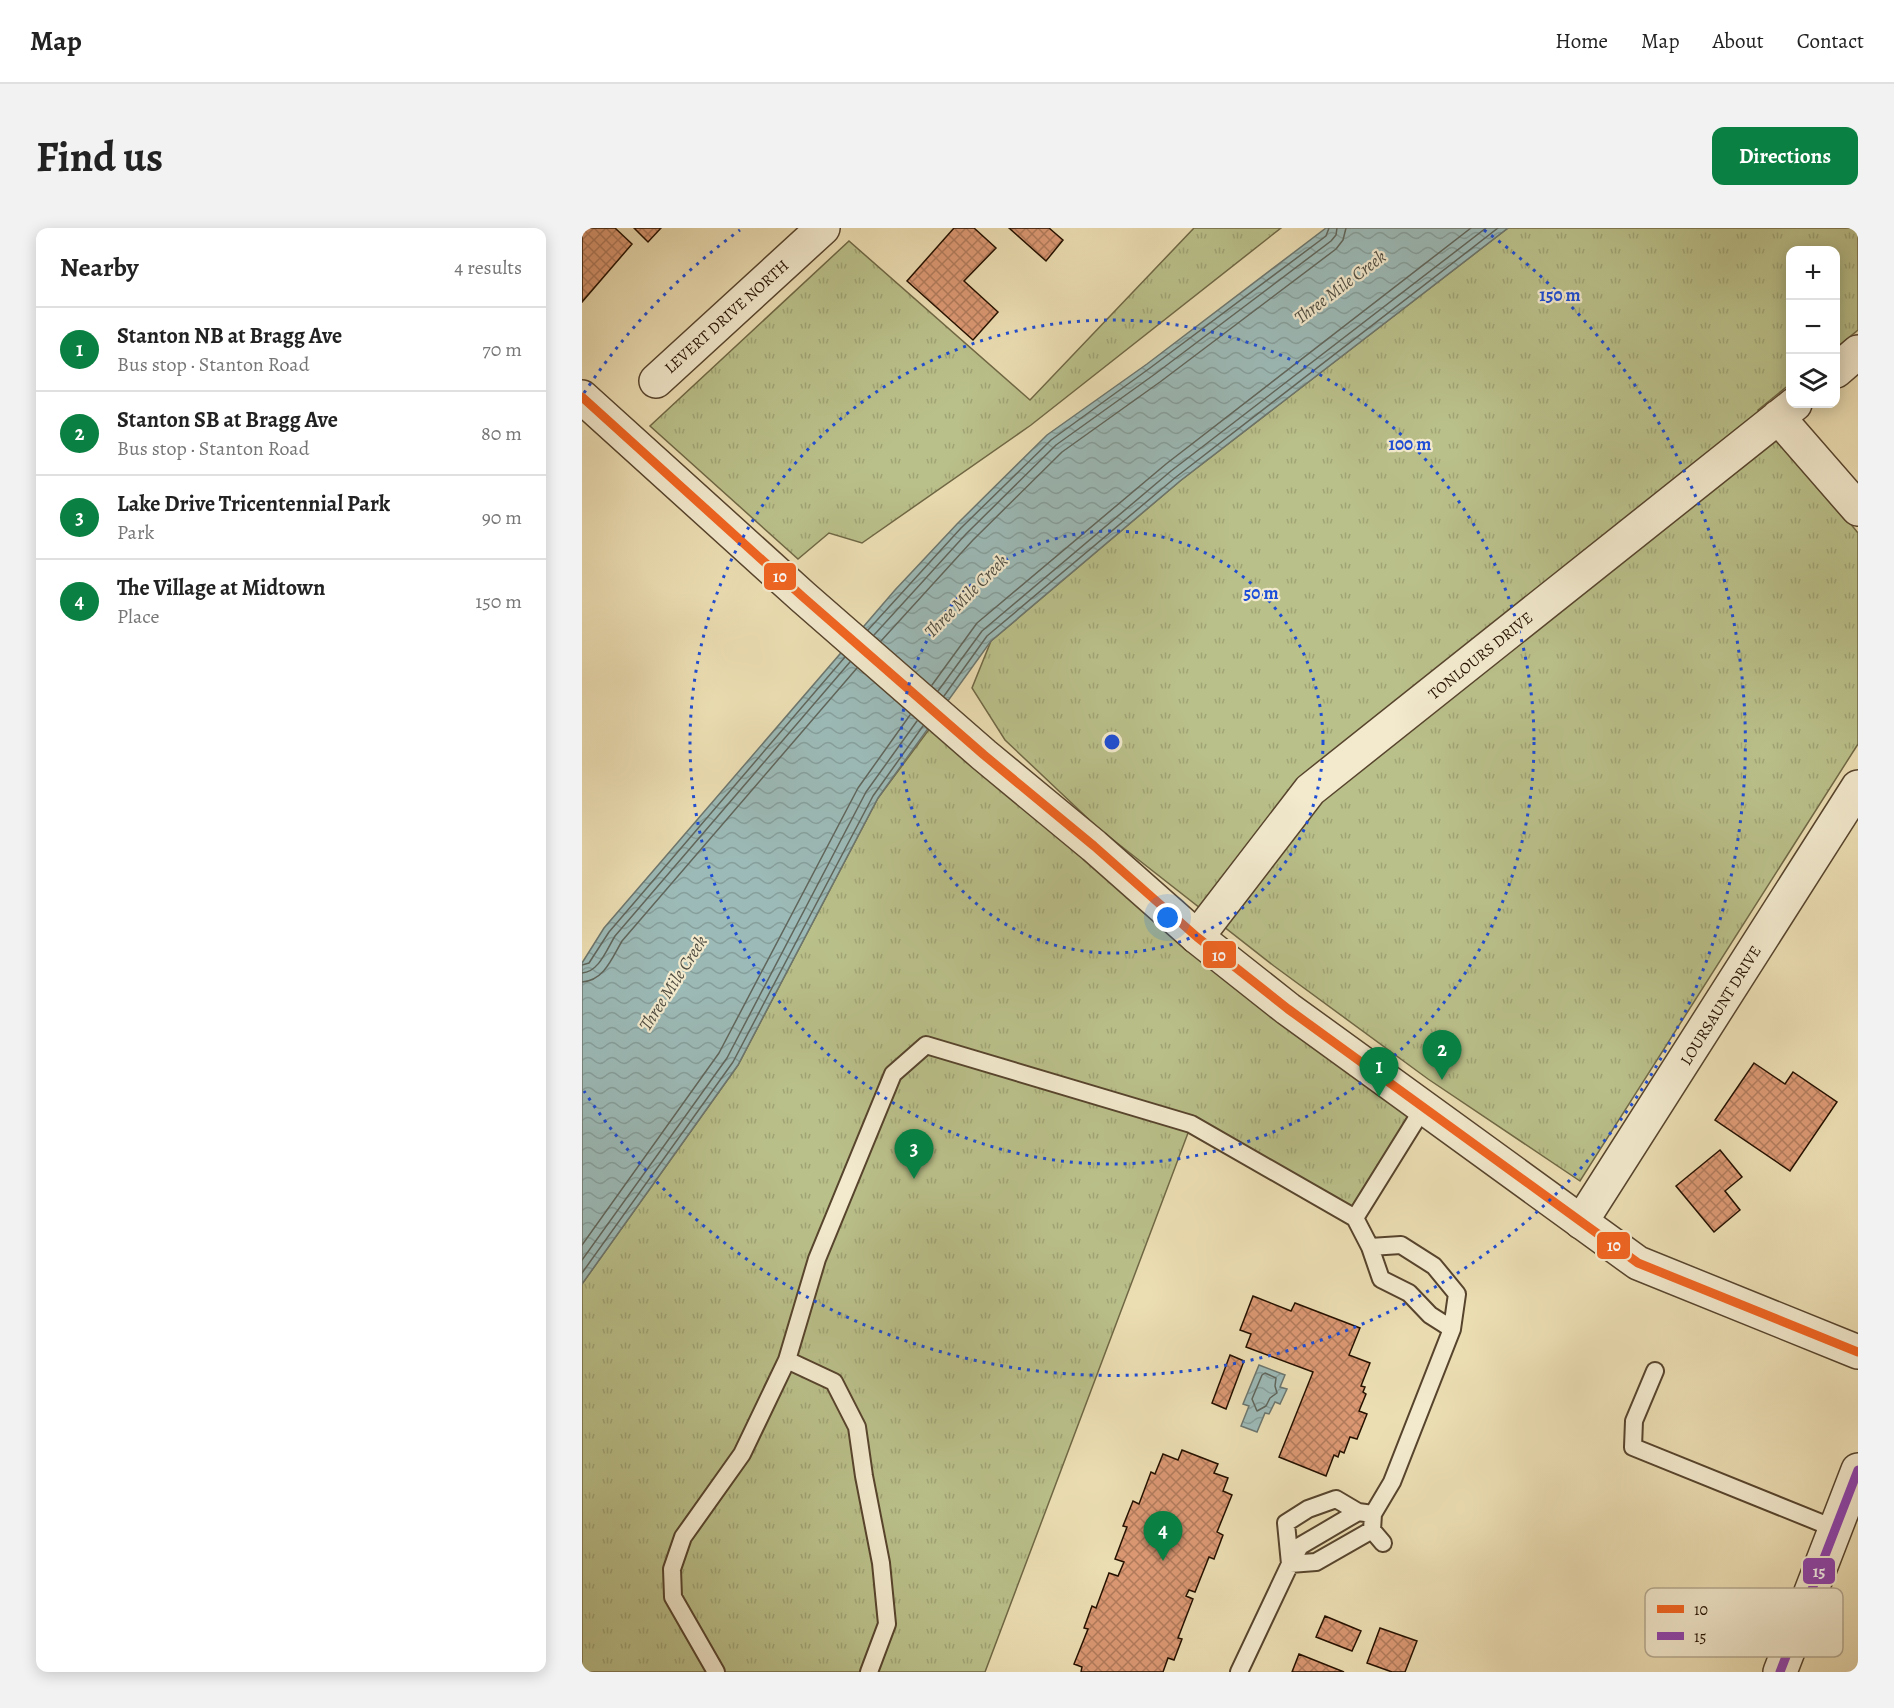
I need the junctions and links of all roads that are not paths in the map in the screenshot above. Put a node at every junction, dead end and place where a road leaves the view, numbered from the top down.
1 (824, 228) edge
2 (1858, 352) edge
3 (1840, 368) edge
4 (656, 381) dead end
5 (582, 397) edge
6 (1786, 410) edge
7 (1858, 509) edge
8 (1858, 787) edge
9 (1197, 937) junction
10 (1424, 1107) junction
11 (1355, 1218) junction
12 (1581, 1222) junction
13 (1370, 1246) junction
14 (1452, 1329) junction
15 (1858, 1352) edge
16 (787, 1360) junction
17 (1655, 1371) dead end
18 (1858, 1470) edge
19 (1371, 1524) junction
20 (1836, 1529) junction
21 (1290, 1564) junction
22 (1813, 1588) edge
23 (1786, 1657) edge
24 (716, 1672) edge
25 (869, 1672) edge
26 (1239, 1672) edge
27 (1780, 1672) edge

1 - 4 street, LEVERT DRIVE NORTH
2 - 3 street
5 - 9 street
6 - 7 street
6 - 9 street, TONLOURS DRIVE
8 - 12 street, LOURSAUNT DRIVE
9 - 10 street
10 - 11 lane
10 - 12 street
11 - 13 lane
11 - 16 lane
12 - 15 street
13 - 14 lane
13 - 14 lane
14 - 19 lane
16 - 24 lane
16 - 25 lane
17 - 20 lane
18 - 20 street
19 - 21 lane
19 - 21 lane
19 - 21 lane
20 - 22 street
21 - 26 lane
23 - 27 street

